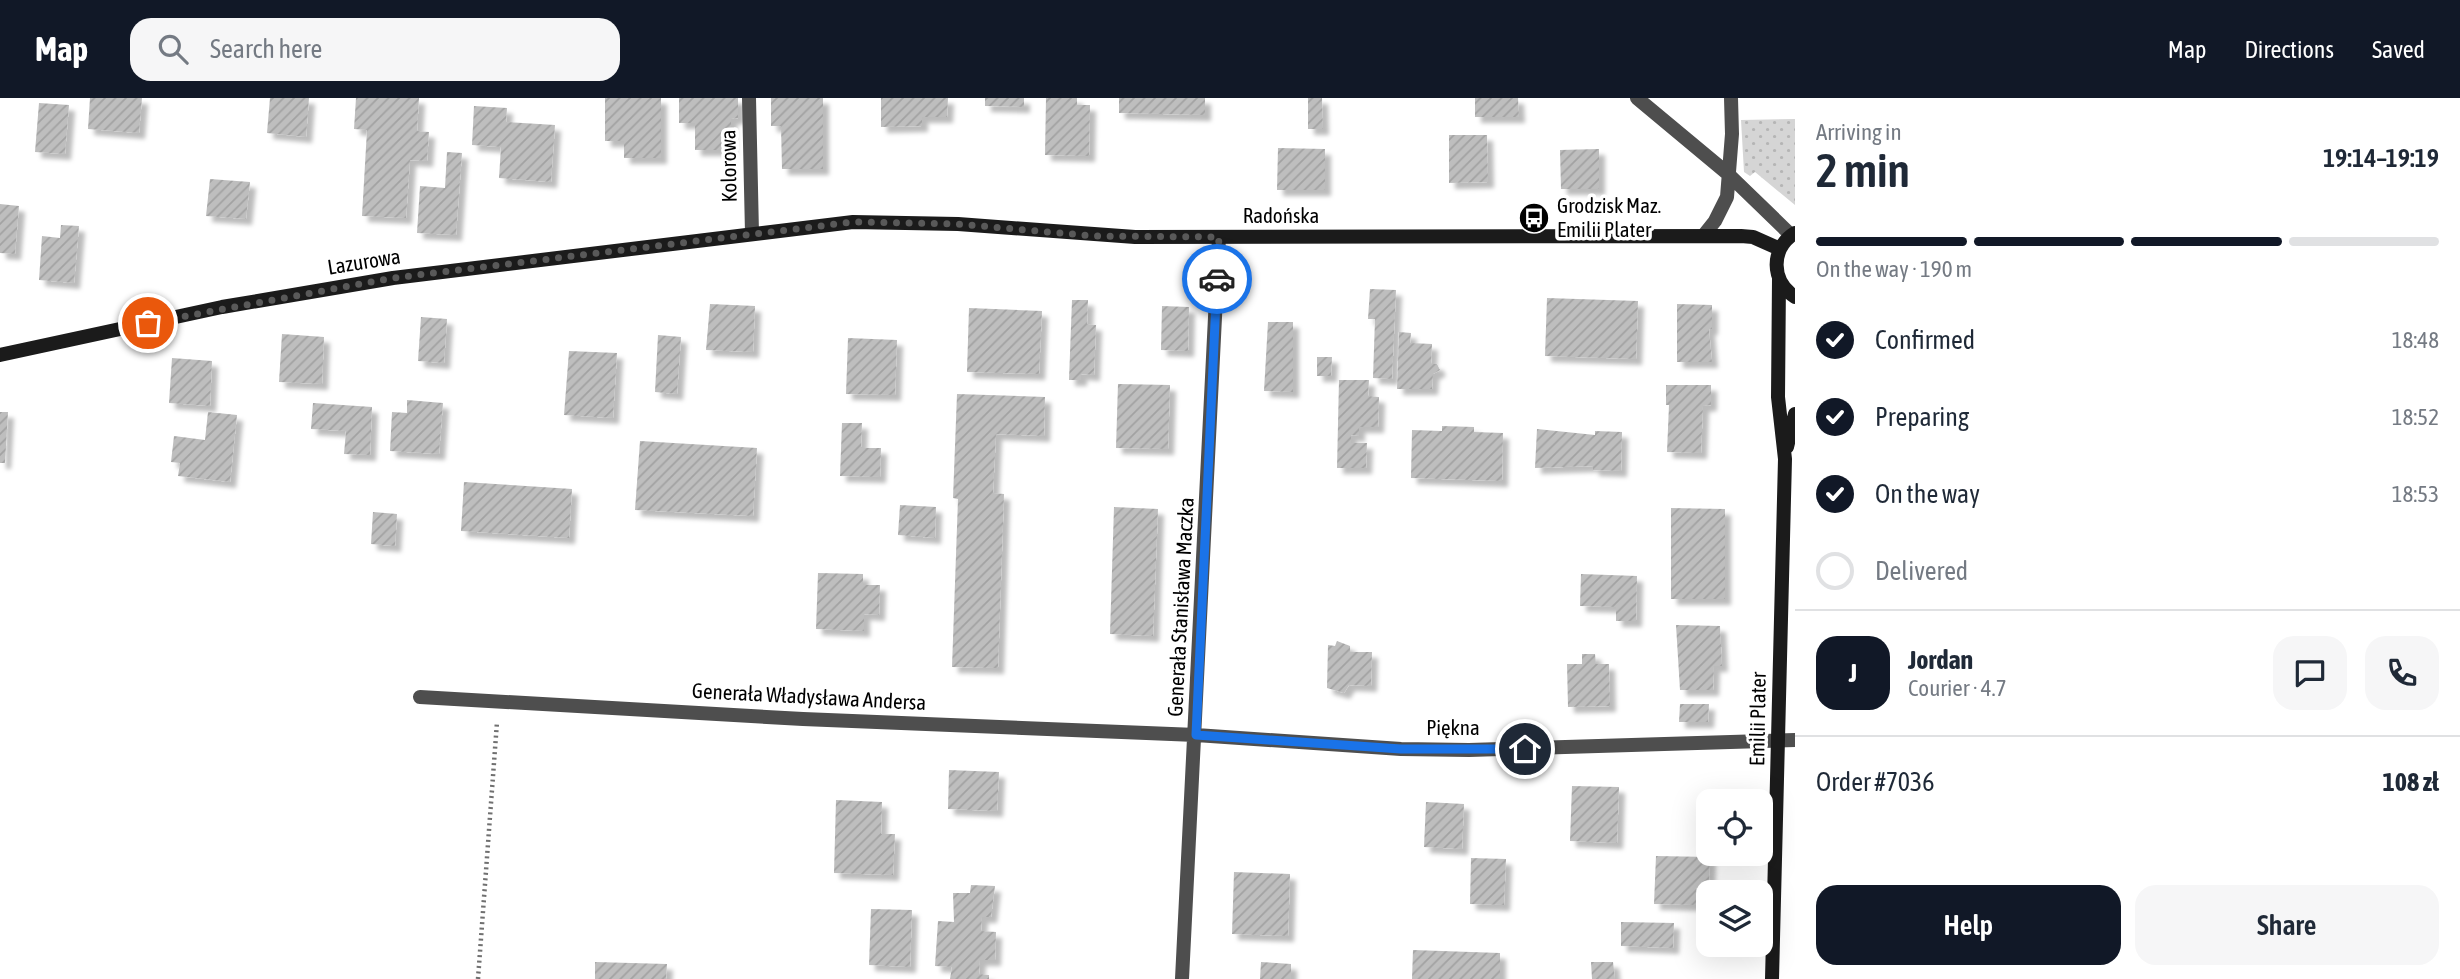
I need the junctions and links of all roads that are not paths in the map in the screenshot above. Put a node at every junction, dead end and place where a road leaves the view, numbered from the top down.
1 (749, 98) edge
2 (1637, 98) edge
3 (1731, 98) edge
4 (1727, 173) junction
5 (780, 230) joint
6 (752, 233) junction
7 (1793, 234) edge
8 (1703, 236) junction
9 (1219, 237) junction
10 (1780, 249) junction
11 (1779, 279) junction
12 (1795, 297) edge
13 (0, 355) edge
14 (1795, 414) edge
15 (1785, 459) junction
16 (421, 697) dead end
17 (1196, 735) junction
18 (1795, 740) edge
19 (1778, 742) junction
20 (1182, 979) edge
21 (1772, 979) edge

1 - 6 street, Kolorowa
2 - 4 street
3 - 4 street
4 - 7 street
4 - 8 street
5 - 6 street, Lazurowa
5 - 9 street, Radońska
6 - 13 street, Lazurowa
7 - 10 street
8 - 9 street, Radońska
8 - 10 street, Radońska
9 - 17 street, Generała Stanisława Maczka
10 - 11 street, Emilii Plater
11 - 12 street
11 - 15 street, Emilii Plater
14 - 15 street, Emilii Plater
15 - 19 street, Emilii Plater
16 - 17 street, Generała Władysława Andersa
17 - 19 street, Piękna
17 - 20 street, Generała Stanisława Maczka
18 - 19 street, Piękna
19 - 21 street, Emilii Plater

